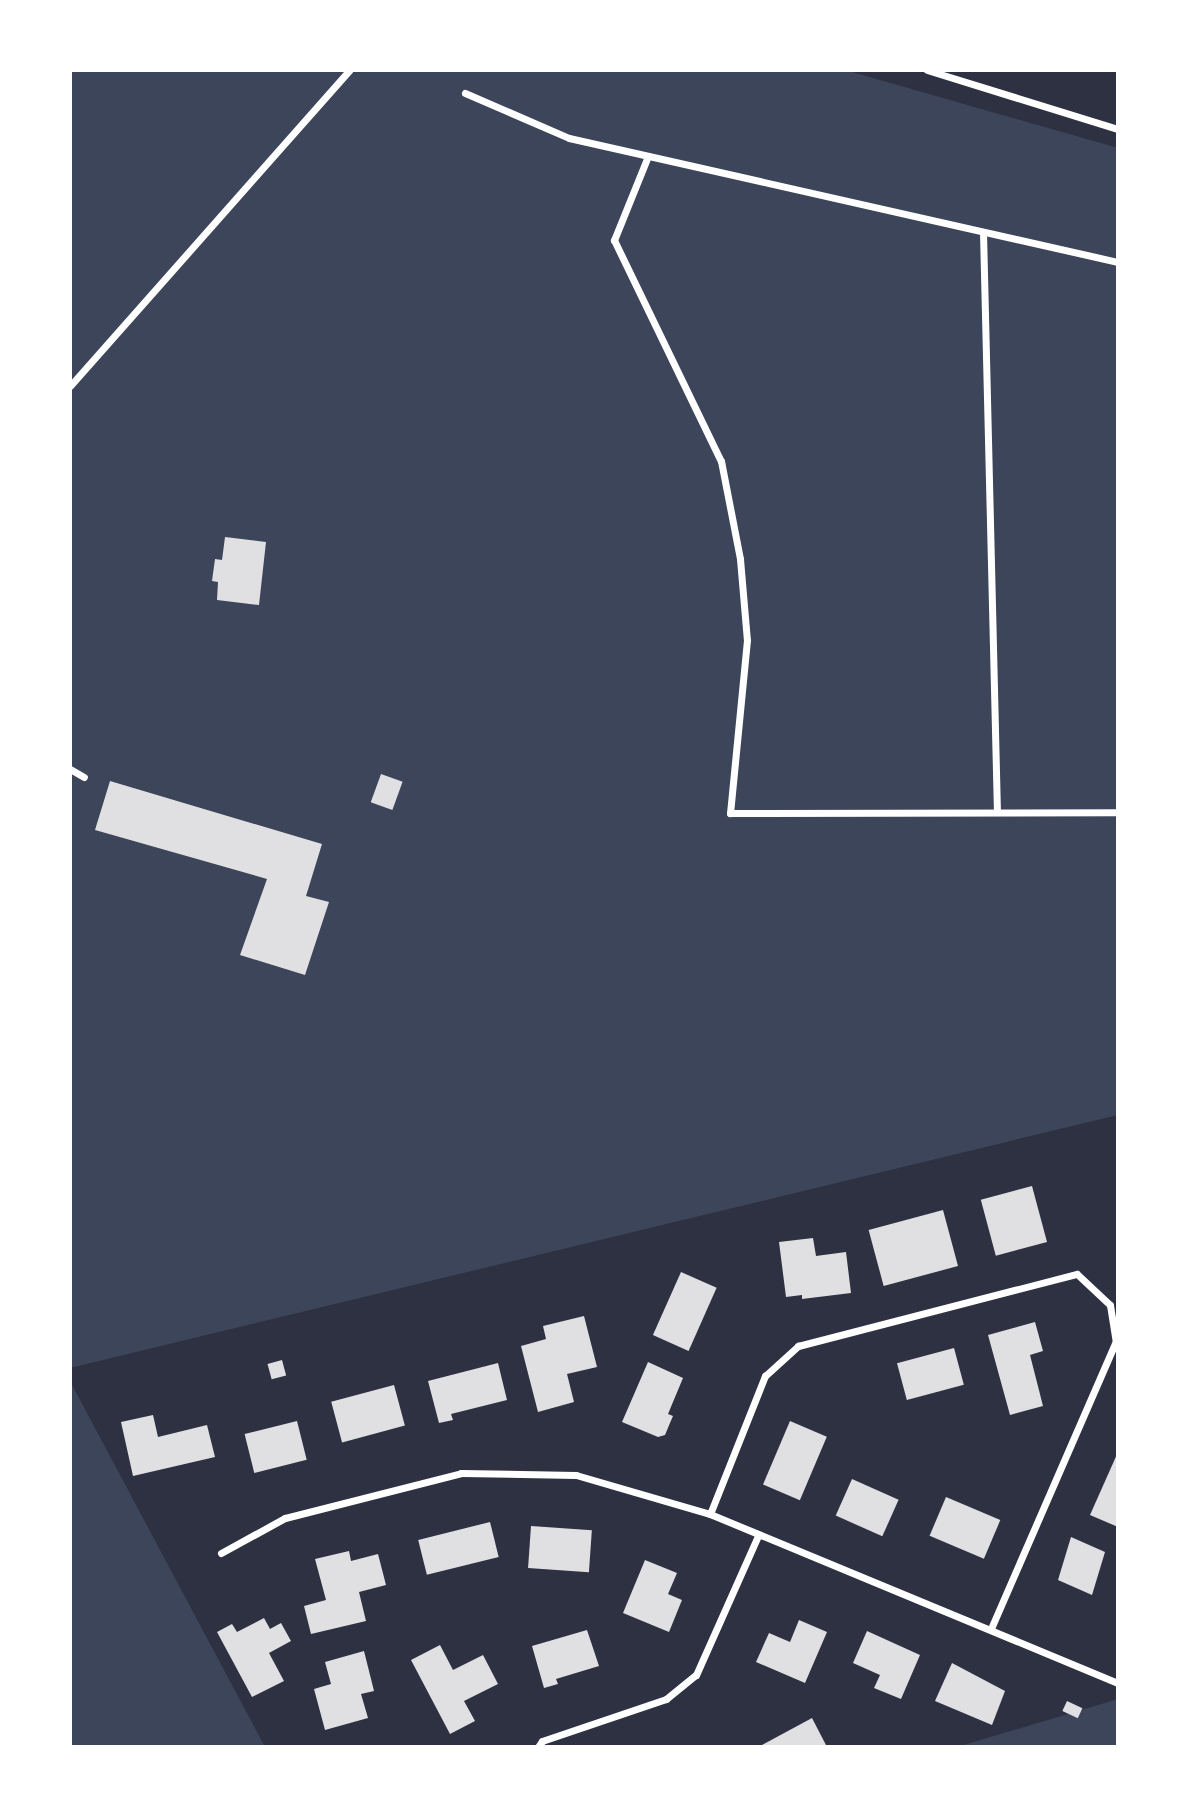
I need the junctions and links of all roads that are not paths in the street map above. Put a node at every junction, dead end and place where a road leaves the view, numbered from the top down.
1 (350, 70) edge
2 (928, 70) edge
3 (465, 93) dead end
4 (1118, 129) edge
5 (648, 156) junction
6 (983, 232) junction
7 (1118, 262) edge
8 (70, 386) edge
9 (70, 769) edge
10 (84, 777) dead end
11 (997, 811) junction
12 (1118, 812) edge
13 (710, 1514) junction
14 (758, 1536) junction
15 (221, 1553) dead end
16 (991, 1628) junction
17 (1118, 1682) edge
18 (538, 1747) edge

1 - 8 street
2 - 4 street
3 - 5 street
5 - 6 street
5 - 11 street
6 - 7 street
6 - 11 street
9 - 10 street
11 - 12 street
13 - 14 street
13 - 15 street
13 - 16 street
14 - 16 street
14 - 18 street
16 - 17 street

